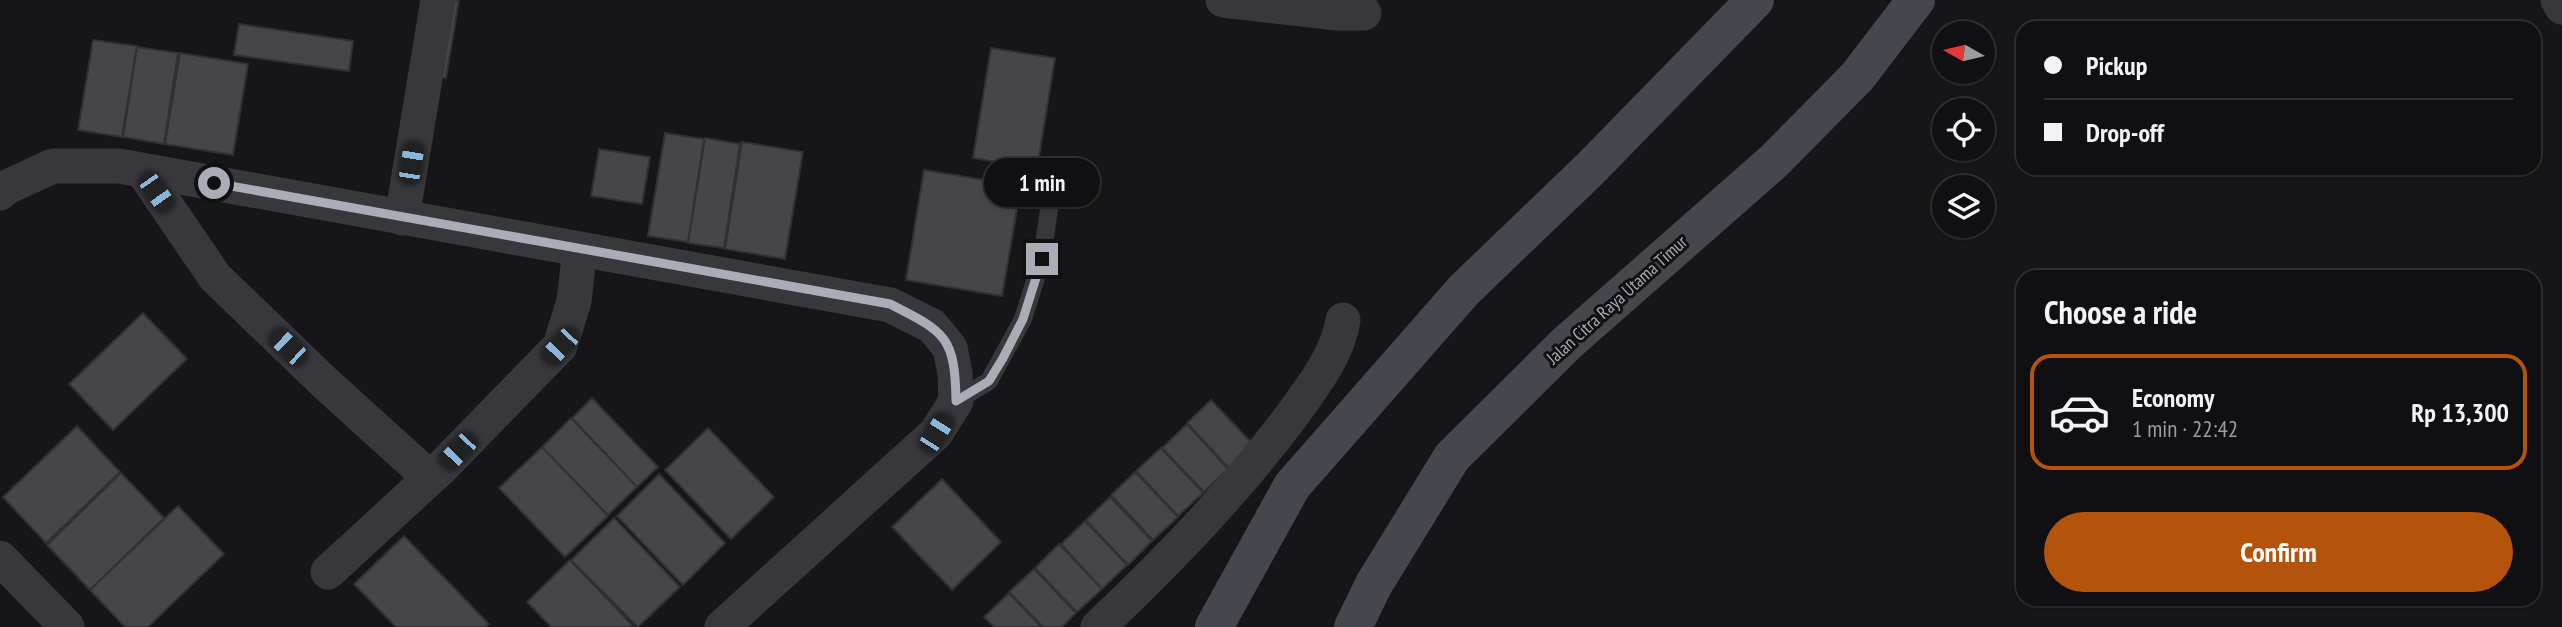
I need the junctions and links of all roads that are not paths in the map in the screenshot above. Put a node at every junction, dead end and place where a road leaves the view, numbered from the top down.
1 (438, 0) edge
2 (1223, 0) edge
3 (1755, 0) edge
4 (1916, 0) edge
5 (2558, 0) edge
6 (2562, 7) edge
7 (1364, 13) dead end
8 (142, 170) junction
9 (0, 193) edge
10 (1049, 209) dead end
11 (402, 218) junction
12 (580, 249) junction
13 (1343, 320) dead end
14 (956, 401) junction
15 (430, 478) junction
16 (0, 558) edge
17 (328, 572) dead end
18 (67, 627) edge
19 (722, 627) edge
20 (1098, 627) edge
21 (1214, 627) edge
22 (1353, 627) edge

1 - 11 street
2 - 7 street
3 - 21 main road
4 - 22 main road, Jalan Citra Raya Utama Timur
5 - 6 street
8 - 9 street
8 - 11 street
8 - 15 street
10 - 14 lane
11 - 12 street
12 - 14 street
12 - 15 street
13 - 20 street
14 - 19 street
15 - 17 street
16 - 18 street

